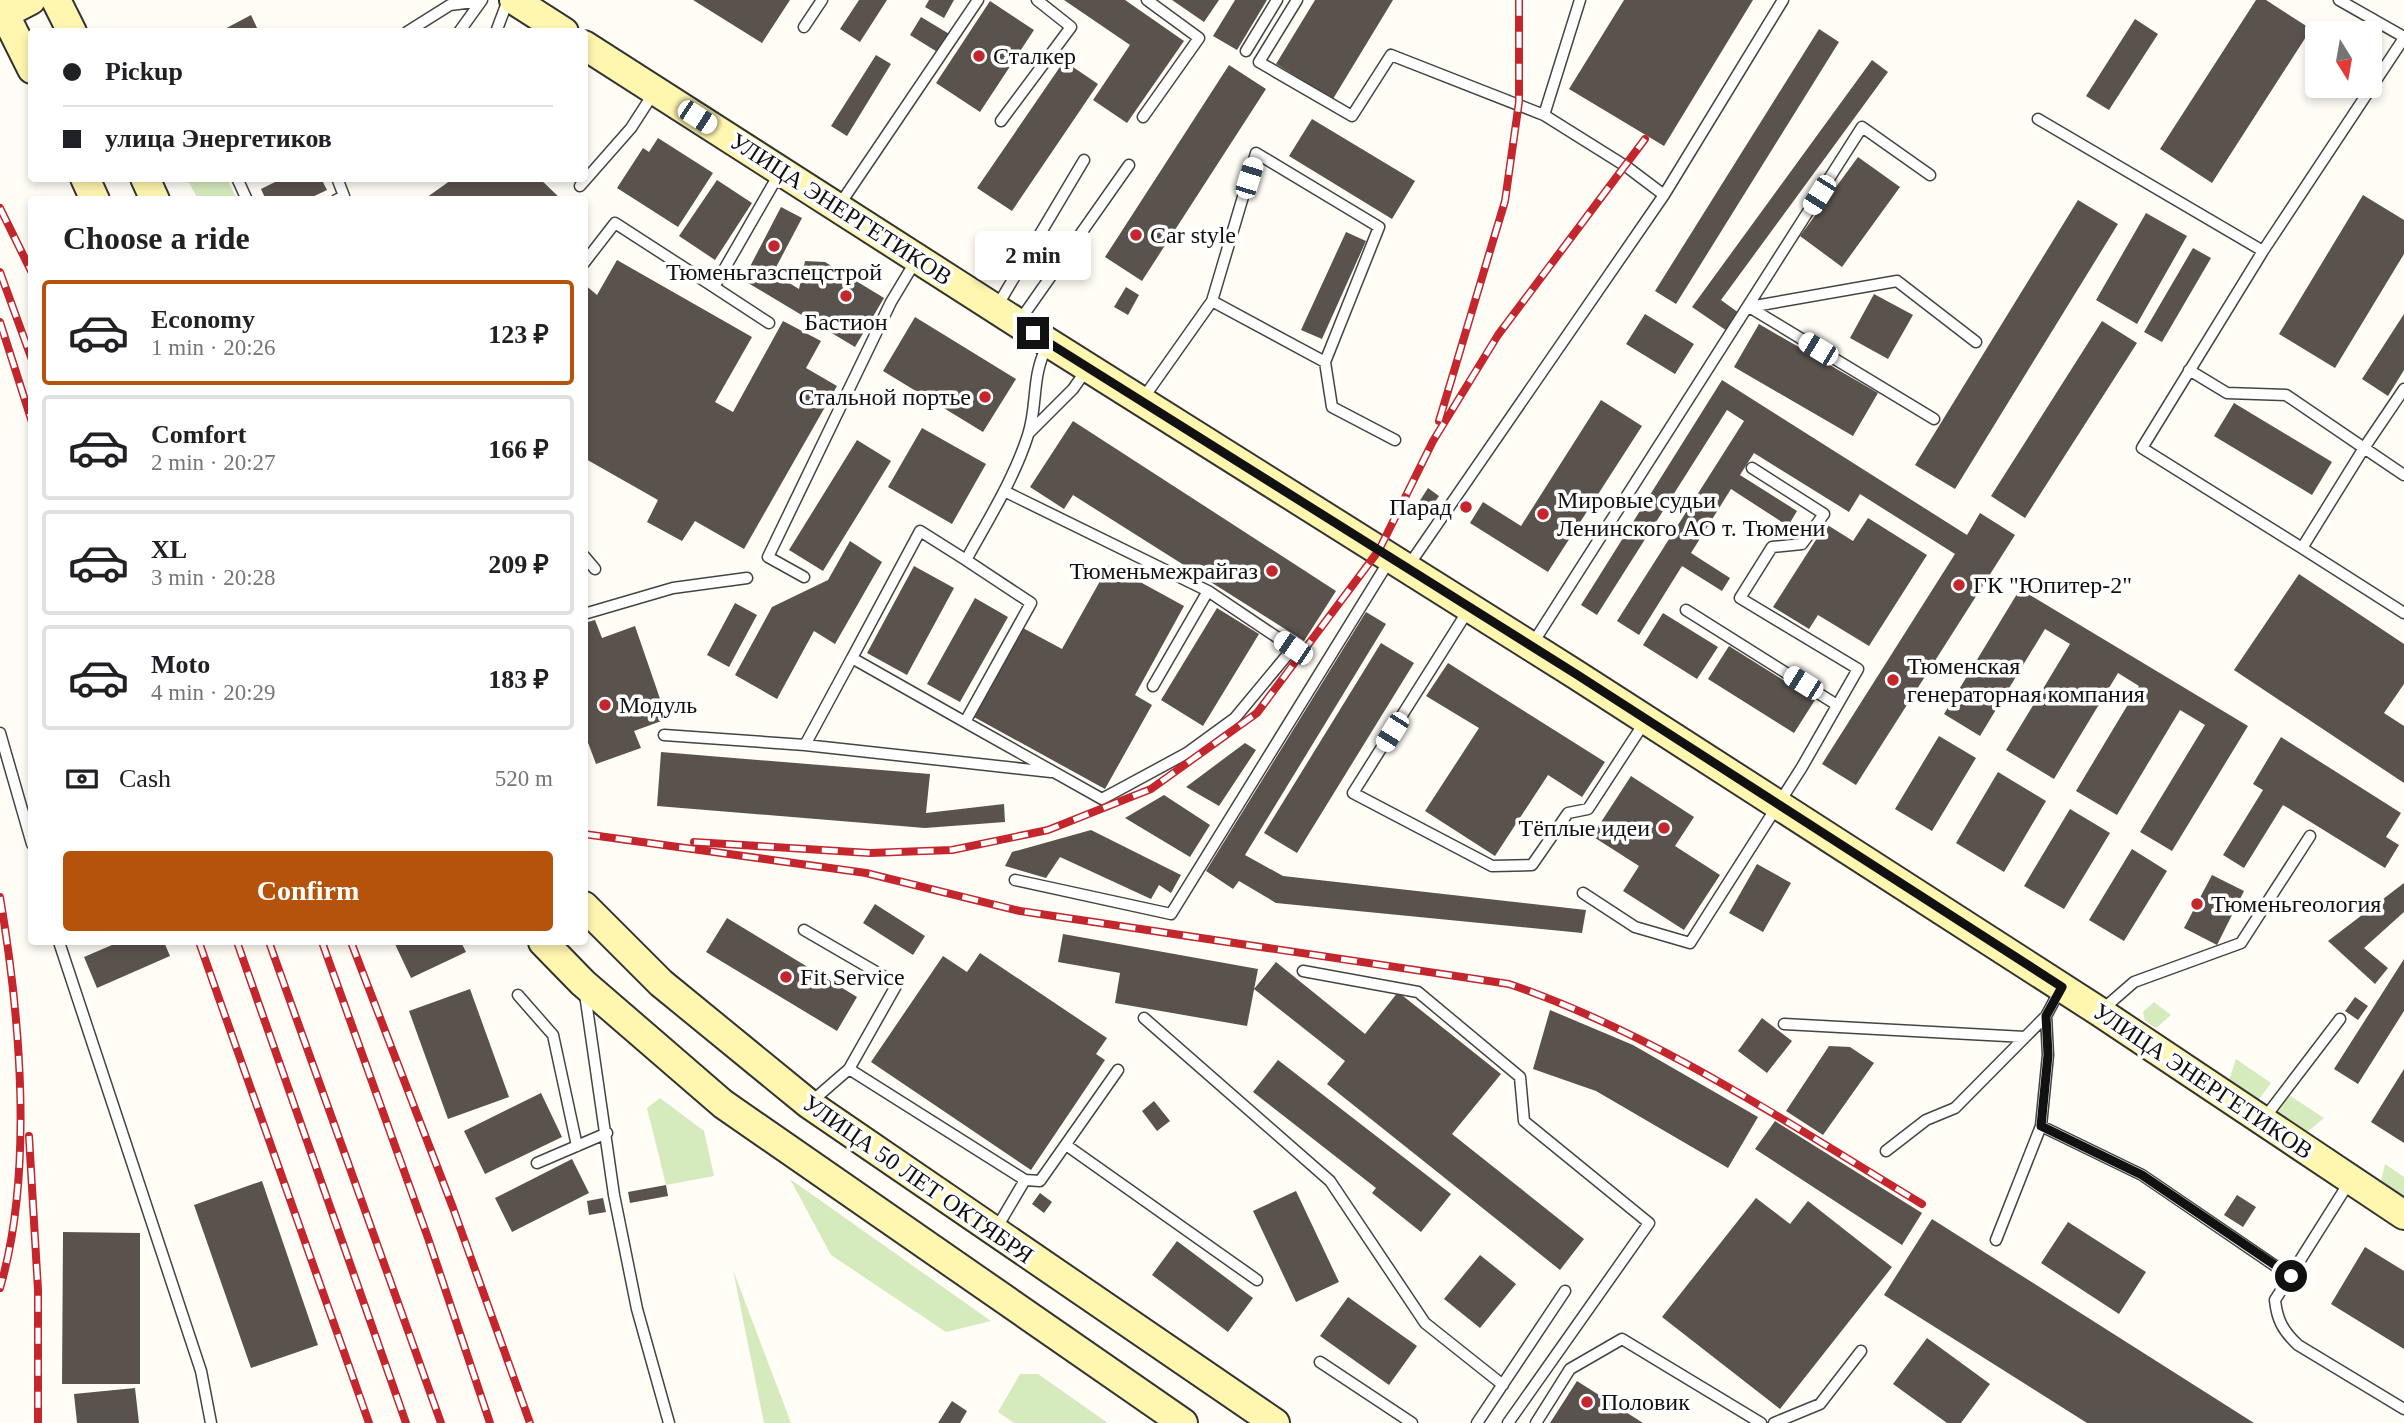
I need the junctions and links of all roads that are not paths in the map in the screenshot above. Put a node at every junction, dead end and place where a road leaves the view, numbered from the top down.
1 (31, 0) edge
2 (56, 0) edge
3 (482, 0) edge
4 (508, 0) edge
5 (514, 0) edge
6 (822, 0) edge
7 (978, 0) edge
8 (1037, 0) edge
9 (1147, 0) edge
10 (1277, 0) edge
11 (1297, 0) edge
12 (1580, 0) edge
13 (1783, 0) edge
14 (2339, 0) edge
15 (2, 9) edge
16 (804, 27) dead end
17 (70, 28) edge
18 (413, 28) edge
19 (462, 28) edge
20 (498, 28) edge
21 (558, 28) edge
22 (2404, 38) edge
23 (588, 49) edge
24 (1246, 51) dead end
25 (28, 61) edge
26 (655, 90) junction
27 (1544, 115) junction
28 (1143, 117) dead end
29 (2038, 119) dead end
30 (1001, 121) dead end
31 (1084, 160) dead end
32 (1129, 165) dead end
33 (781, 171) junction
34 (1930, 175) dead end
35 (588, 177) edge
36 (584, 182) edge
37 (580, 186) dead end
38 (1664, 195) junction
39 (838, 207) junction
40 (2263, 251) junction
41 (588, 258) edge
42 (917, 258) junction
43 (714, 287) junction
44 (1212, 301) junction
45 (1749, 307) junction
46 (1007, 316) junction
47 (769, 323) dead end
48 (1049, 342) junction
49 (1976, 342) dead end
50 (1325, 362) junction
51 (1089, 368) junction
52 (2189, 370) junction
53 (2404, 389) edge
54 (1141, 401) junction
55 (1934, 419) dead end
56 (1029, 433) junction
57 (1395, 440) dead end
58 (2364, 448) junction
59 (1752, 468) dead end
60 (2404, 475) edge
61 (1004, 491) junction
62 (2302, 548) junction
63 (966, 560) junction
64 (588, 561) edge
65 (1399, 563) junction
66 (595, 569) dead end
67 (804, 577) dead end
68 (747, 578) dead end
69 (1208, 591) junction
70 (1469, 608) junction
71 (1686, 610) dead end
72 (588, 613) edge
73 (2404, 614) edge
74 (1531, 647) junction
75 (852, 658) junction
76 (1153, 686) dead end
77 (1837, 705) junction
78 (1646, 720) junction
79 (965, 722) junction
80 (0, 733) edge
81 (664, 735) dead end
82 (804, 745) junction
83 (1056, 773) junction
84 (1777, 805) junction
85 (28, 830) edge
86 (2310, 836) dead end
87 (1015, 880) dead end
88 (1583, 893) dead end
89 (588, 910) edge
90 (804, 930) dead end
91 (60, 945) edge
92 (546, 945) edge
93 (1303, 971) dead end
94 (583, 983) junction
95 (2062, 987) junction
96 (518, 995) dead end
97 (2100, 1012) junction
98 (2046, 1016) junction
99 (1144, 1018) dead end
100 (2340, 1019) dead end
101 (1784, 1024) dead end
102 (2025, 1037) junction
103 (849, 1069) junction
104 (1118, 1070) dead end
105 (809, 1104) junction
106 (2263, 1121) junction
107 (2041, 1126) junction
108 (607, 1133) junction
109 (856, 1139) junction
110 (1066, 1145) junction
111 (576, 1146) junction
112 (1886, 1151) dead end
113 (537, 1163) dead end
114 (818, 1169) junction
115 (1025, 1180) junction
116 (2351, 1181) junction
117 (2404, 1215) edge
118 (994, 1232) junction
119 (1996, 1240) dead end
120 (2291, 1276) junction
121 (1257, 1280) dead end
122 (1565, 1291) dead end
123 (1861, 1352) dead end
124 (1320, 1362) dead end
125 (1503, 1385) junction
126 (2404, 1409) edge
127 (211, 1423) edge
128 (669, 1423) edge
129 (1183, 1423) edge
130 (1275, 1423) edge
131 (1412, 1423) edge
132 (1477, 1423) edge
133 (1508, 1423) edge
134 (1536, 1423) edge
135 (1761, 1423) edge
136 (1774, 1423) edge

1 - 15 street
2 - 17 street
3 - 18 lane
3 - 19 lane
4 - 20 lane
5 - 21 street
6 - 16 lane
7 - 39 lane
8 - 30 lane
9 - 28 lane
10 - 24 lane
11 - 27 lane
12 - 27 lane
13 - 38 lane
14 - 22 lane
15 - 25 street
22 - 40 lane
23 - 26 street, УЛИЦА ЭНЕРГЕТИКОВ
26 - 33 street, УЛИЦА ЭНЕРГЕТИКОВ
26 - 35 lane
27 - 38 lane
29 - 40 lane
31 - 46 lane
32 - 46 lane
33 - 39 street, УЛИЦА ЭНЕРГЕТИКОВ
33 - 43 lane
34 - 45 lane
36 - 37 lane
38 - 65 lane
39 - 42 street, УЛИЦА ЭНЕРГЕТИКОВ
40 - 52 lane
41 - 43 lane
42 - 46 street, УЛИЦА ЭНЕРГЕТИКОВ
42 - 67 lane
43 - 47 lane
44 - 50 lane
44 - 50 lane
44 - 54 lane
45 - 49 lane
45 - 55 lane
45 - 74 lane
46 - 48 street, УЛИЦА ЭНЕРГЕТИКОВ
48 - 51 street, УЛИЦА ЭНЕРГЕТИКОВ
48 - 56 lane
50 - 57 lane
51 - 54 street, УЛИЦА ЭНЕРГЕТИКОВ
51 - 56 lane
52 - 58 lane
52 - 62 lane
53 - 58 lane
54 - 65 street, УЛИЦА ЭНЕРГЕТИКОВ
56 - 61 lane
58 - 60 lane
58 - 62 lane
59 - 77 lane
61 - 63 lane
61 - 69 lane
62 - 73 lane
63 - 75 lane
63 - 79 lane
64 - 66 lane
65 - 70 street, УЛИЦА ЭНЕРГЕТИКОВ
65 - 87 lane
68 - 72 lane
69 - 76 lane
69 - 83 lane
70 - 74 street, УЛИЦА ЭНЕРГЕТИКОВ
70 - 78 lane
71 - 77 lane
74 - 78 street, УЛИЦА ЭНЕРГЕТИКОВ
75 - 79 lane
75 - 82 lane
77 - 84 lane
78 - 84 street, УЛИЦА ЭНЕРГЕТИКОВ
79 - 83 lane
80 - 85 lane
81 - 82 lane
82 - 83 lane
84 - 88 lane
84 - 95 street, УЛИЦА ЭНЕРГЕТИКОВ
86 - 97 lane
89 - 105 street, УЛИЦА 50 ЛЕТ ОКТЯБРЯ
90 - 103 lane
91 - 127 lane
92 - 94 street, УЛИЦА 50 ЛЕТ ОКТЯБРЯ
93 - 133 lane
94 - 108 lane
94 - 114 street, УЛИЦА 50 ЛЕТ ОКТЯБРЯ
95 - 97 street, УЛИЦА ЭНЕРГЕТИКОВ
95 - 98 lane
96 - 111 lane
97 - 106 street, УЛИЦА ЭНЕРГЕТИКОВ
98 - 102 lane
98 - 107 lane
99 - 125 lane
100 - 106 lane
101 - 102 lane
102 - 112 lane
103 - 105 lane
103 - 115 lane
104 - 110 lane
105 - 109 street, УЛИЦА 50 ЛЕТ ОКТЯБРЯ
106 - 116 street, УЛИЦА ЭНЕРГЕТИКОВ
107 - 119 lane
107 - 120 lane
108 - 111 lane
108 - 128 lane
109 - 114 street
109 - 118 street, УЛИЦА 50 ЛЕТ ОКТЯБРЯ
110 - 115 lane
110 - 121 lane
111 - 113 lane
114 - 129 street, УЛИЦА 50 ЛЕТ ОКТЯБРЯ
115 - 118 lane
116 - 117 street, УЛИЦА ЭНЕРГЕТИКОВ
116 - 120 lane
118 - 130 street, УЛИЦА 50 ЛЕТ ОКТЯБРЯ
120 - 126 lane
122 - 125 lane
123 - 136 lane
124 - 131 lane
125 - 132 lane
134 - 135 lane

